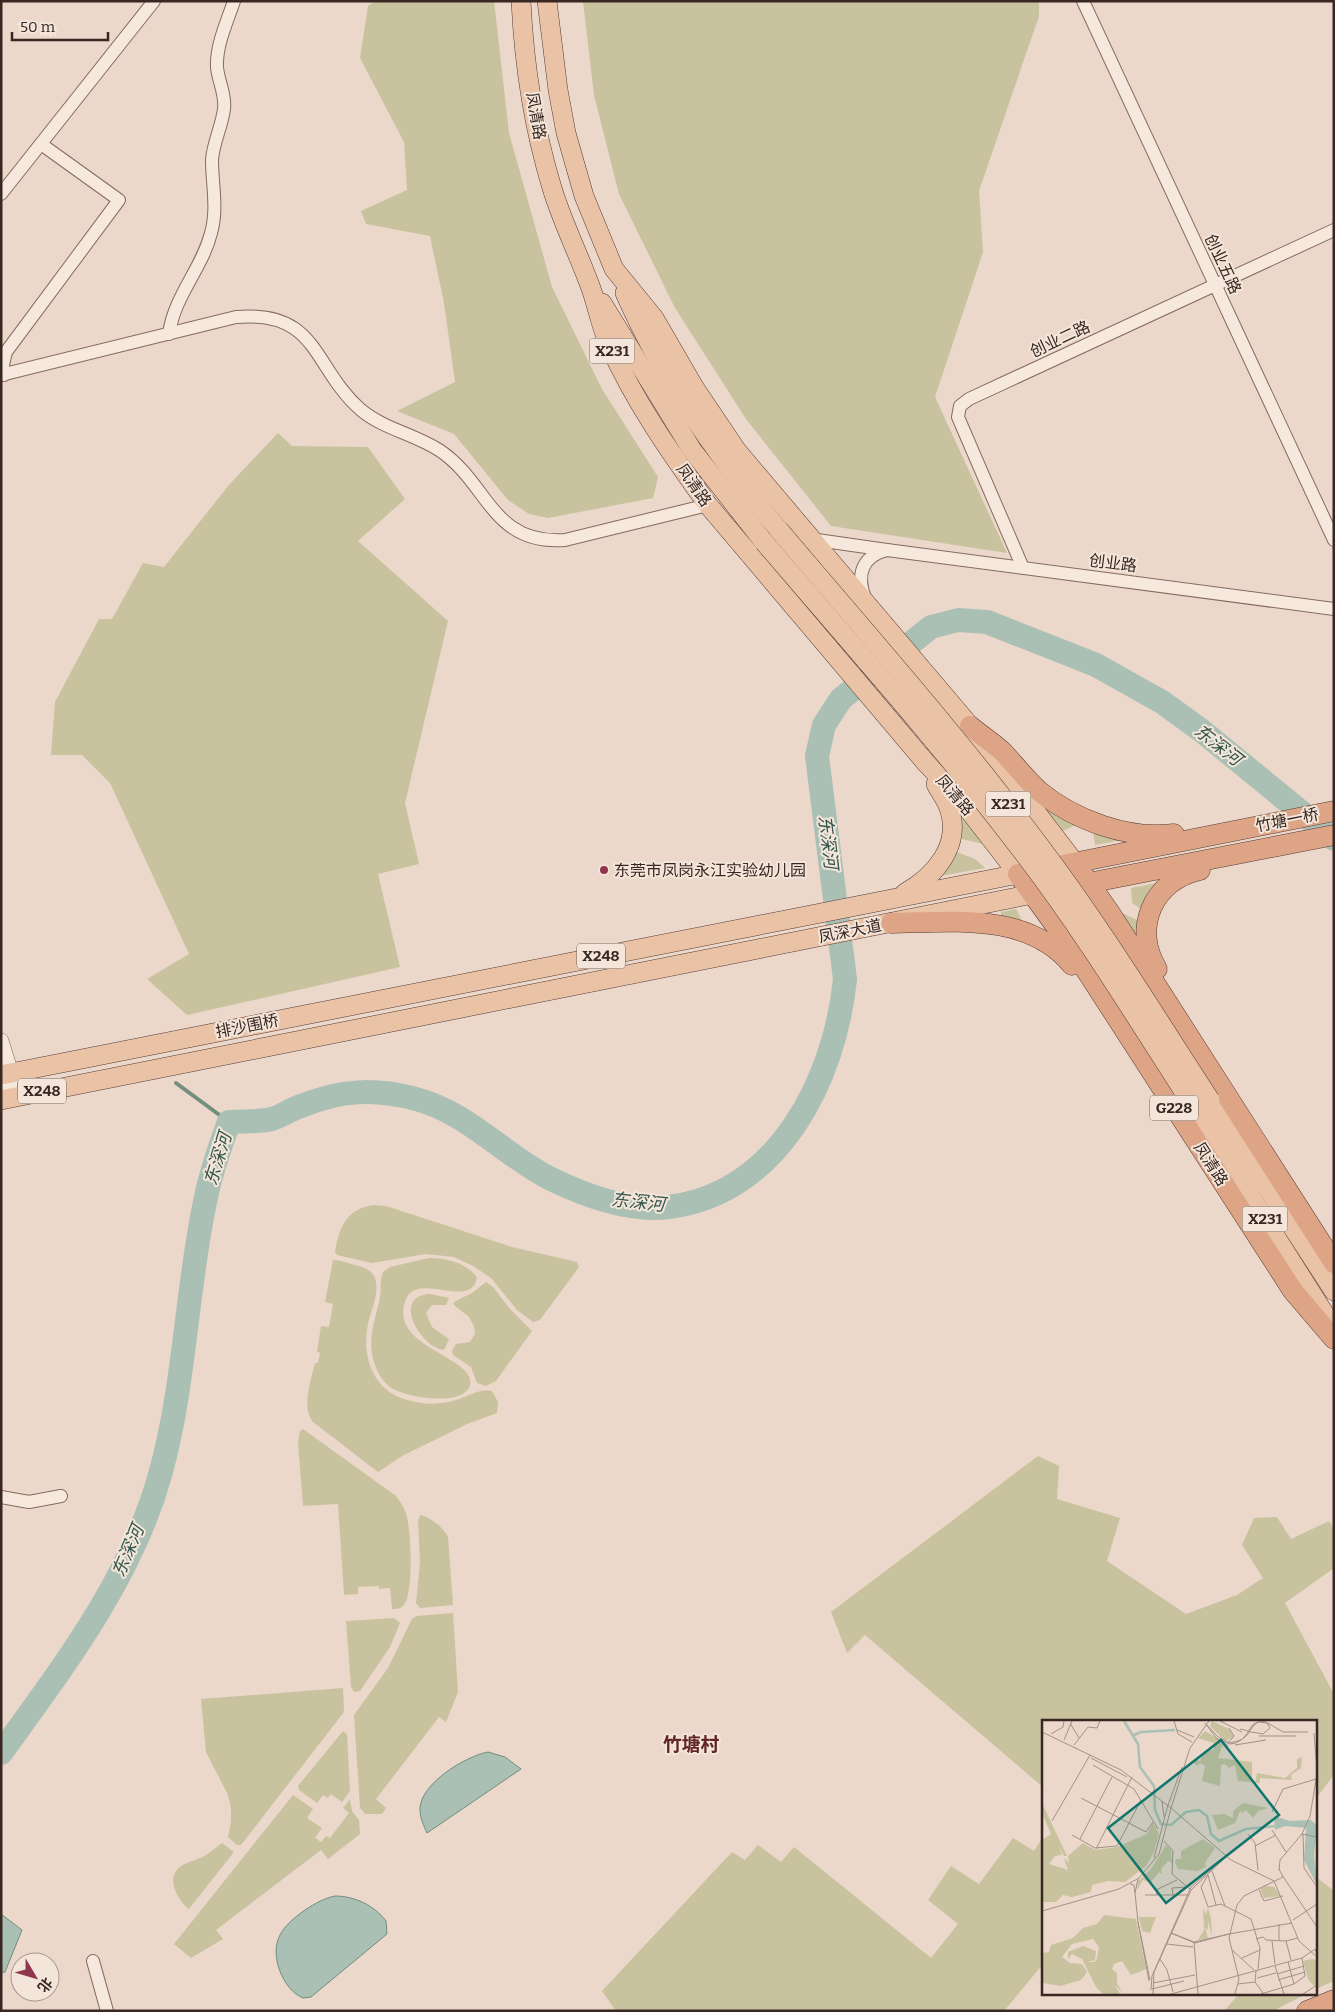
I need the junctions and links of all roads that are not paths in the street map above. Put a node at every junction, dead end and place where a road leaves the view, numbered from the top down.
1 (154, 1) edge
2 (234, 1) edge
3 (521, 1) edge
4 (547, 1) edge
5 (1083, 1) edge
6 (41, 144) junction
7 (1, 194) edge
8 (1334, 230) edge
9 (614, 269) junction
10 (589, 283) junction
11 (1215, 285) junction
12 (170, 334) junction
13 (3, 375) edge
14 (708, 505) junction
15 (810, 539) junction
16 (1334, 540) edge
17 (887, 550) junction
18 (1023, 568) junction
19 (869, 607) junction
20 (1334, 609) edge
21 (970, 726) junction
22 (926, 763) junction
23 (1334, 811) edge
24 (1241, 829) junction
25 (1334, 835) edge
26 (1258, 850) junction
27 (1075, 863) junction
28 (1018, 874) junction
29 (1090, 883) junction
30 (1034, 894) junction
31 (890, 900) junction
32 (891, 923) junction
33 (424, 991) joint
34 (432, 1014) joint
35 (1116, 1016) junction
36 (1, 1041) edge
37 (1205, 1061) junction
38 (6, 1074) edge
39 (4, 1096) edge
40 (1202, 1105) junction
41 (1334, 1263) edge
42 (1334, 1291) edge
43 (1334, 1329) edge
44 (1334, 1339) edge
45 (61, 1496) dead end
46 (1, 1497) edge
47 (93, 1960) dead end
48 (1334, 2000) edge
49 (107, 2011) edge
50 (1308, 2011) edge

1 - 6 street
2 - 12 street
3 - 10 main road, 凤清路 / X231
4 - 9 main road, 凤清路 / X231
5 - 11 street, 创业五路
6 - 7 street
6 - 13 street
8 - 11 street, 创业二路
9 - 15 main road, 凤清路 / X231
9 - 40 main road, 凤清路 / X231, bridge
10 - 14 main road, 凤清路 / X231
10 - 40 main road, 凤清路 / X231, bridge
11 - 16 street, 创业五路
11 - 18 street, 创业二路
12 - 13 street
12 - 14 street
14 - 22 main road, 凤清路 / X231
15 - 17 street, 创业路
15 - 19 main road, 凤清路 / X231
17 - 18 street, 创业路
17 - 19 street
18 - 20 street, 创业路
19 - 21 main road, 凤清路 / X231
21 - 24 highway
21 - 27 main road, 凤清路 / X231
22 - 28 main road, 凤清路 / X231
22 - 31 main road
23 - 24 highway, 竹塘一桥
24 - 27 highway, 凤深大道
25 - 26 highway, 竹塘一桥
26 - 29 highway, 凤深大道
26 - 37 highway
27 - 28 highway, 凤深大道
27 - 29 highway, 凤清路
28 - 30 highway, 凤清路 / G228
28 - 31 main road, 凤深大道 / X248
29 - 30 highway, 凤深大道
29 - 37 highway, 凤清路
30 - 32 main road, 凤深大道 / X248
30 - 35 highway, 凤清路 / G228
31 - 33 main road, 凤深大道 / X248
32 - 34 main road, 凤深大道 / X248
32 - 35 highway
33 - 38 main road, 排沙围桥 / X248
34 - 39 main road, 排沙围桥 / X248
35 - 44 highway, 凤清路 / G228
36 - 38 street
37 - 41 highway, 凤清路
38 - 39 street
40 - 42 main road, 凤清路 / X231
40 - 43 main road, 凤清路 / X231
45 - 46 street
47 - 49 street
48 - 50 highway

